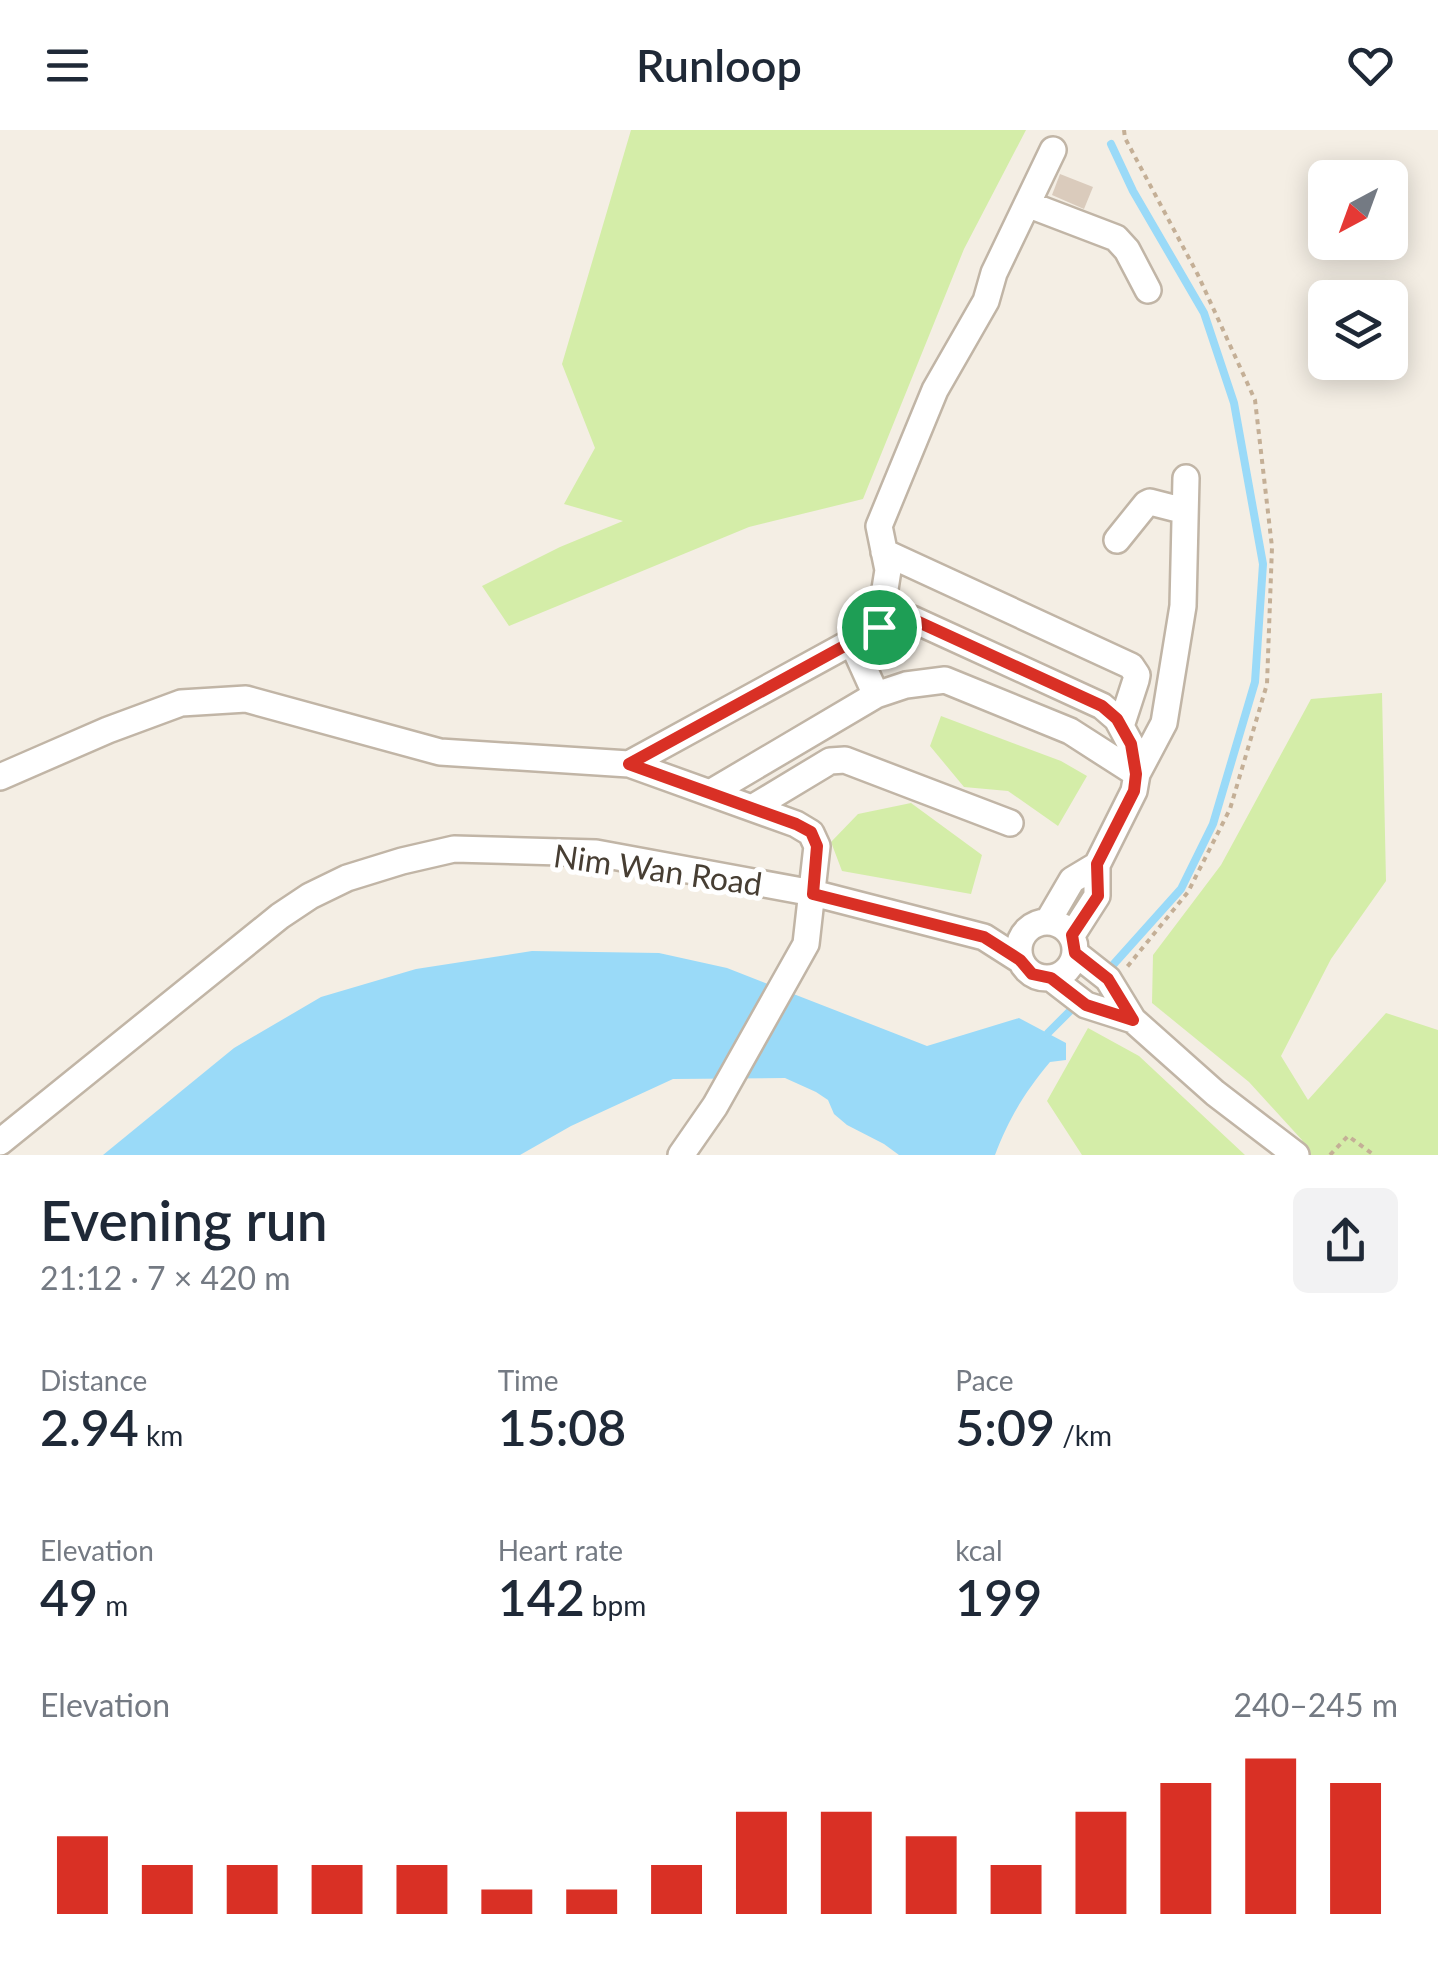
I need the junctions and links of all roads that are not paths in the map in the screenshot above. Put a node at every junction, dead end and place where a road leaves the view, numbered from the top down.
1 (1053, 150) dead end
2 (1027, 204) junction
3 (1148, 290) dead end
4 (1186, 478) dead end
5 (1185, 512) junction
6 (1117, 540) dead end
7 (884, 552) junction
8 (879, 627) junction
9 (852, 642) junction
10 (876, 695) junction
11 (1121, 726) junction
12 (629, 764) junction
13 (1136, 774) junction
14 (0, 777) edge
15 (710, 793) junction
16 (752, 808) junction
17 (1010, 823) dead end
18 (1097, 864) junction
19 (813, 894) junction
20 (1048, 922) junction
21 (1024, 933) junction
22 (984, 937) junction
23 (1074, 944) junction
24 (1020, 960) junction
25 (1051, 978) junction
26 (1133, 1020) junction
27 (0, 1142) edge
28 (682, 1155) edge
29 (1296, 1155) edge

1 - 2 lane
2 - 3 lane
2 - 7 lane
4 - 5 lane
5 - 6 lane
5 - 13 lane
7 - 8 lane
7 - 11 lane
8 - 9 lane
8 - 11 lane
9 - 10 lane
9 - 12 lane
10 - 13 lane
10 - 15 lane
11 - 13 lane
12 - 14 lane
12 - 15 lane
13 - 18 lane
15 - 16 lane
16 - 17 lane
16 - 19 lane
18 - 20 lane
18 - 23 lane
19 - 22 lane, Nim Wan Road
19 - 27 lane, Nim Wan Road
19 - 28 lane
20 - 21 lane, Nim Wan Road
20 - 23 lane, Nim Wan Road
21 - 22 lane, Nim Wan Road
21 - 24 lane
22 - 24 lane, Nim Wan Road
23 - 25 lane
23 - 26 lane, Nim Wan Road
24 - 25 lane, Nim Wan Road
25 - 26 lane, Nim Wan Road
26 - 29 lane, Nim Wan Road

